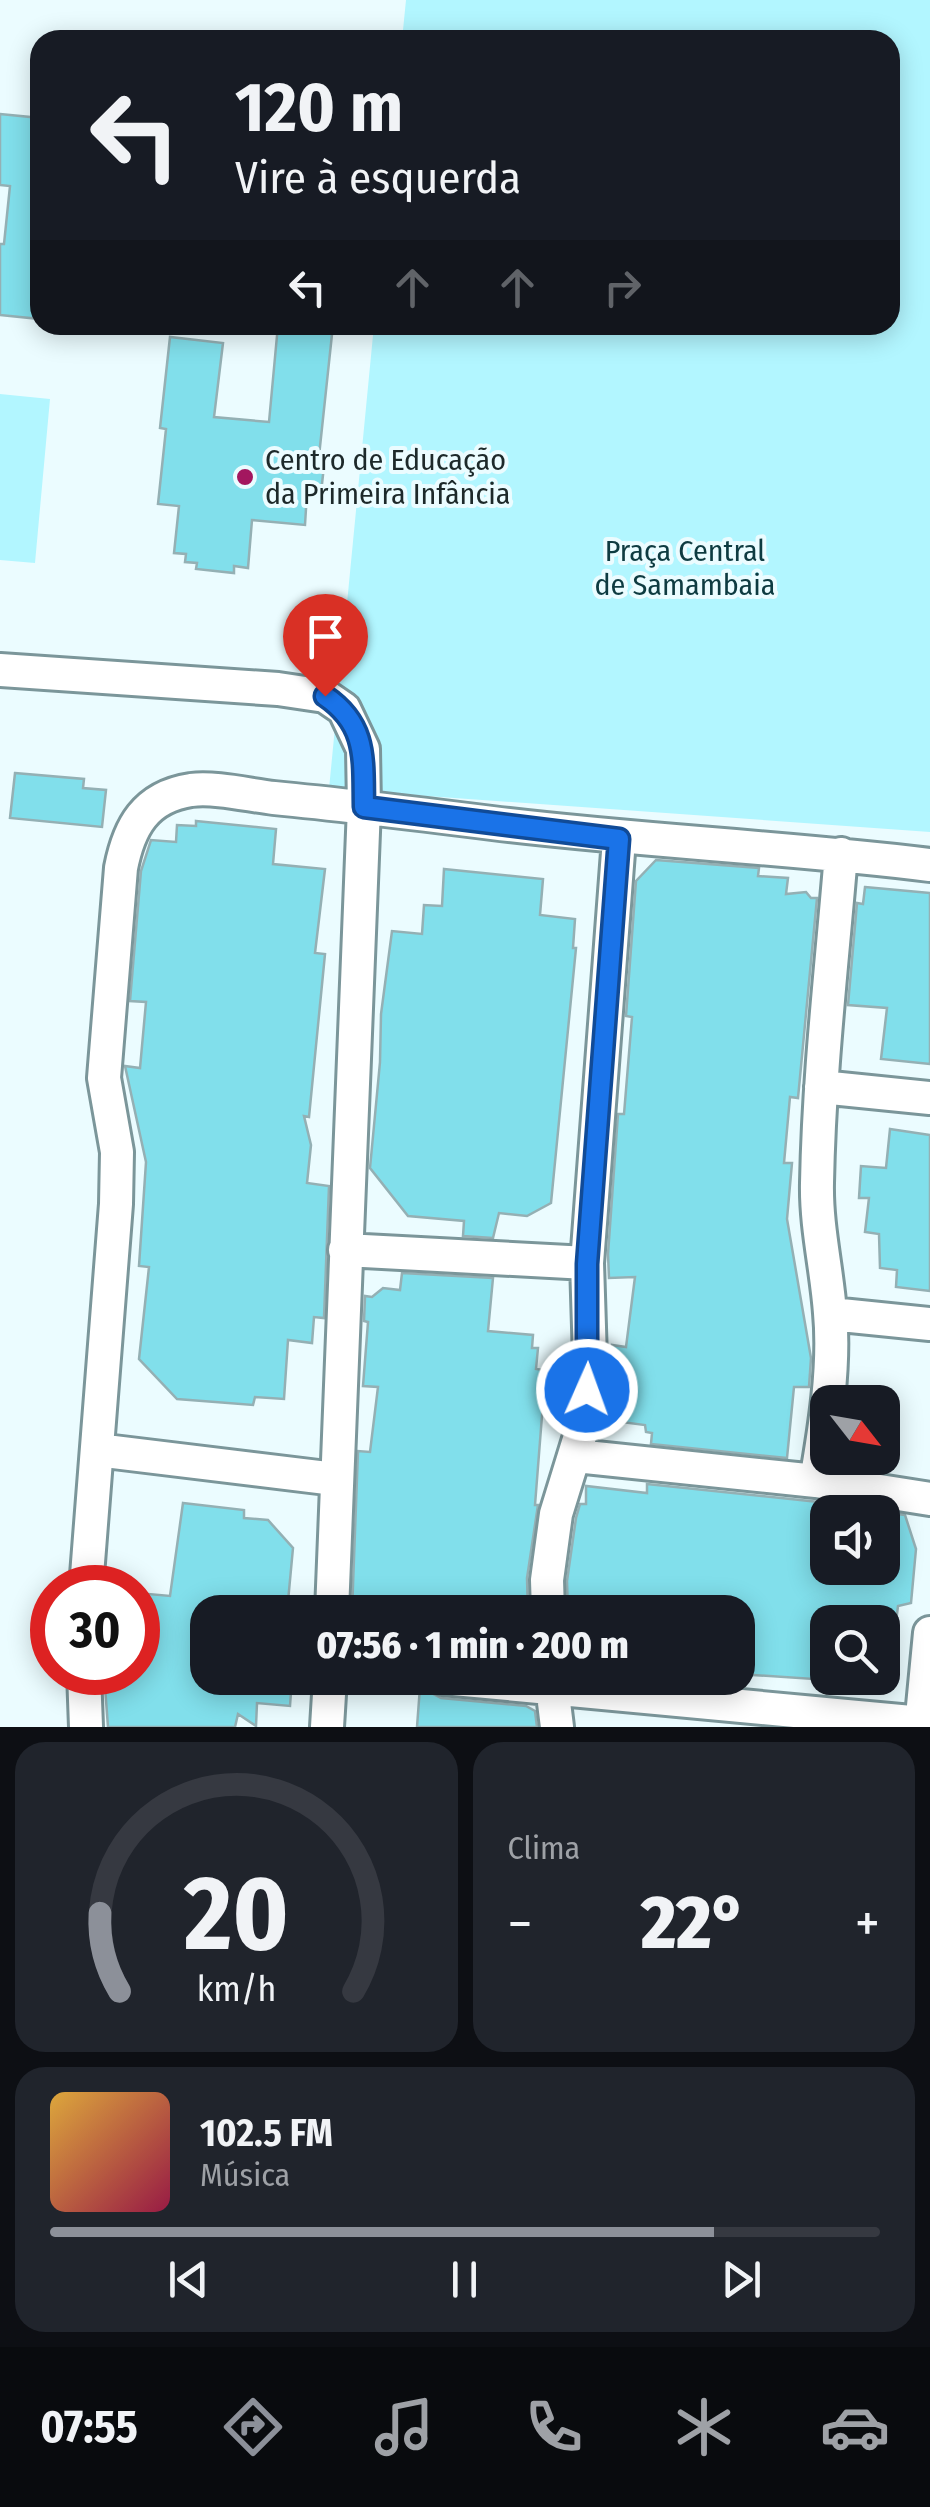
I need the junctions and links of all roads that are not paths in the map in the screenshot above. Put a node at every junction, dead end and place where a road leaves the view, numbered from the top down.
1 (0, 670) edge
2 (364, 807) junction
3 (619, 839) junction
4 (841, 854) junction
5 (930, 865) edge
6 (821, 1087) junction
7 (930, 1098) edge
8 (345, 1250) junction
9 (587, 1264) junction
10 (830, 1314) junction
11 (930, 1324) edge
12 (97, 1450) junction
13 (576, 1456) junction
14 (335, 1479) junction
15 (816, 1481) junction
16 (930, 1500) edge
17 (88, 1565) edge
18 (332, 1595) edge
19 (547, 1595) edge
20 (930, 1633) edge
21 (85, 1695) edge
22 (329, 1695) edge
23 (552, 1695) edge
24 (657, 1695) edge
25 (922, 1725) edge
26 (86, 1727) edge
27 (327, 1727) edge
28 (556, 1727) edge

1 - 2 street
2 - 3 street
2 - 8 street
2 - 12 street
3 - 4 street
3 - 9 street
4 - 5 street
4 - 6 street
6 - 7 street
6 - 10 street
8 - 9 street
8 - 14 street
9 - 13 street
10 - 11 street
10 - 15 street
12 - 14 street
12 - 17 street
13 - 15 street
13 - 19 street
14 - 18 street
15 - 16 street
20 - 25 street
21 - 26 street
22 - 27 street
23 - 28 street
24 - 25 street

